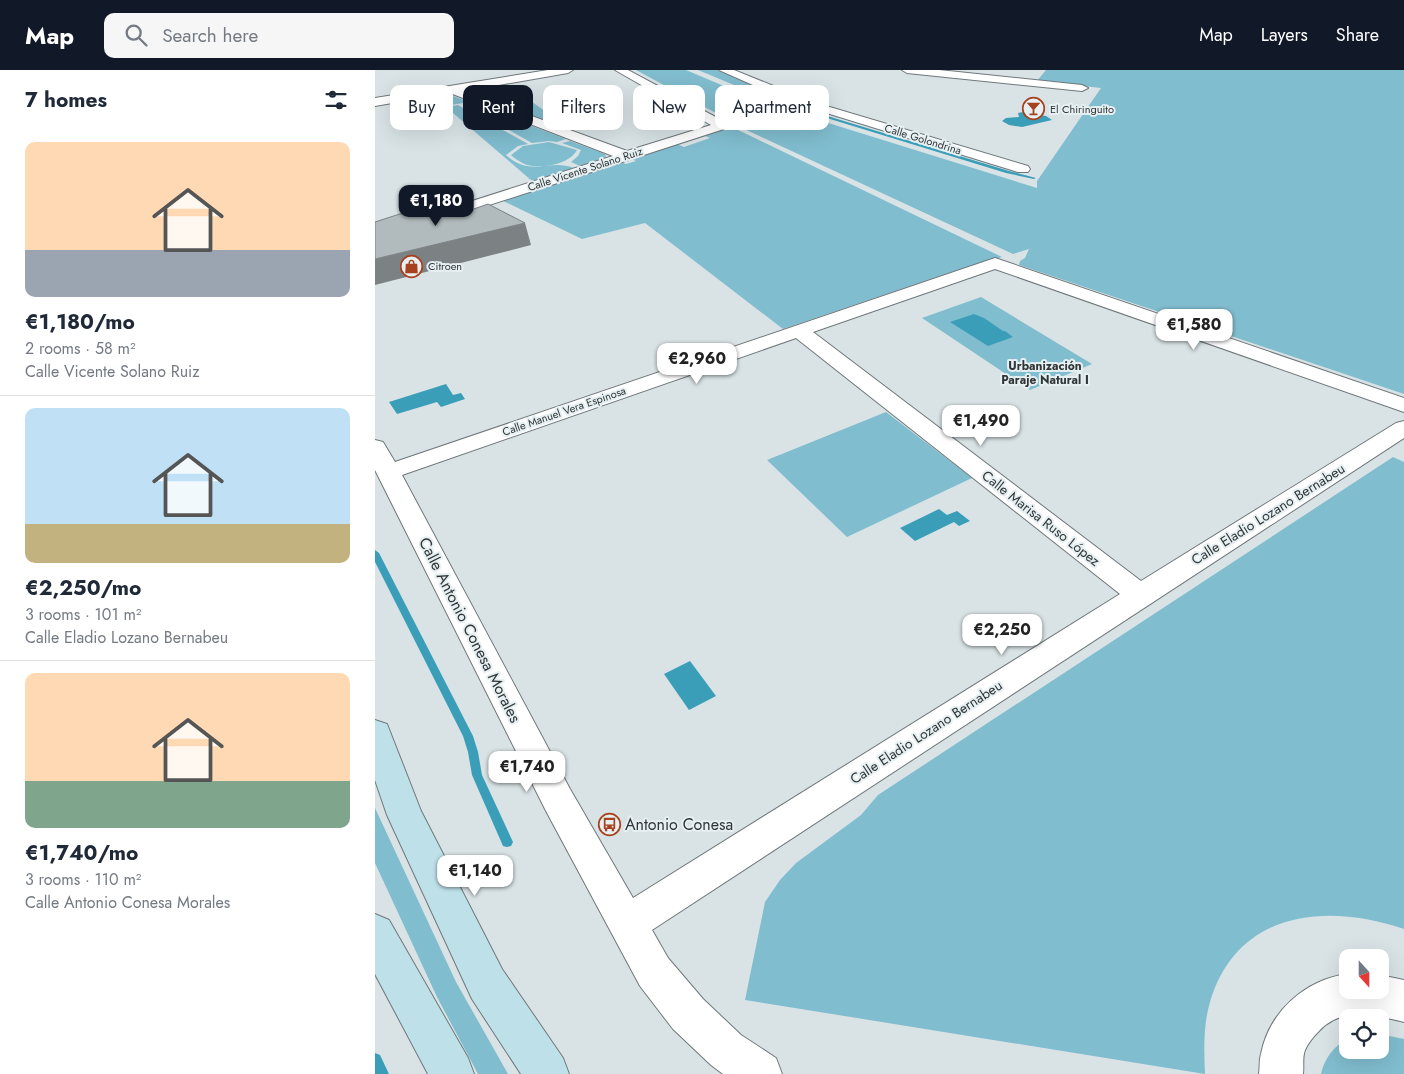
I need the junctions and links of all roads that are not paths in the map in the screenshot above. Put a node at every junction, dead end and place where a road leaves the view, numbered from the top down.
1 (567, 70) edge
2 (620, 70) edge
3 (724, 70) edge
4 (907, 70) edge
5 (1039, 70) edge
6 (1028, 83) junction
7 (760, 85) edge
8 (1082, 88) dead end
9 (453, 89) edge
10 (453, 91) edge
11 (390, 100) edge
12 (375, 102) edge
13 (829, 110) edge
14 (715, 122) edge
15 (715, 127) edge
16 (626, 156) junction
17 (1023, 169) dead end
18 (375, 237) edge
19 (799, 331) junction
20 (1404, 405) edge
21 (1404, 428) edge
22 (381, 460) edge
23 (1140, 595) junction
24 (375, 734) edge
25 (626, 924) junction
26 (375, 934) edge
27 (1404, 1001) edge
28 (452, 1074) edge
29 (547, 1074) edge
30 (760, 1074) edge
31 (1281, 1074) edge

1 - 9 street
2 - 14 street
3 - 7 street, Calle Golondrina
4 - 6 street
5 - 6 street
6 - 8 street
10 - 16 street
11 - 12 street
13 - 17 street, Calle Golondrina
15 - 16 street, Calle Vicente Solano Ruiz
16 - 18 street, Calle Vicente Solano Ruiz
19 - 20 street, Calle Manuel Vera Espinosa
19 - 22 street, Calle Manuel Vera Espinosa
19 - 23 street, Calle Marisa Ruso López
21 - 23 street, Calle Eladio Lozano Bernabeu
22 - 25 street, Calle Antonio Conesa Morales
23 - 25 street, Calle Eladio Lozano Bernabeu
24 - 29 main road
25 - 30 street, Calle Antonio Conesa Morales
26 - 28 main road
27 - 31 street

